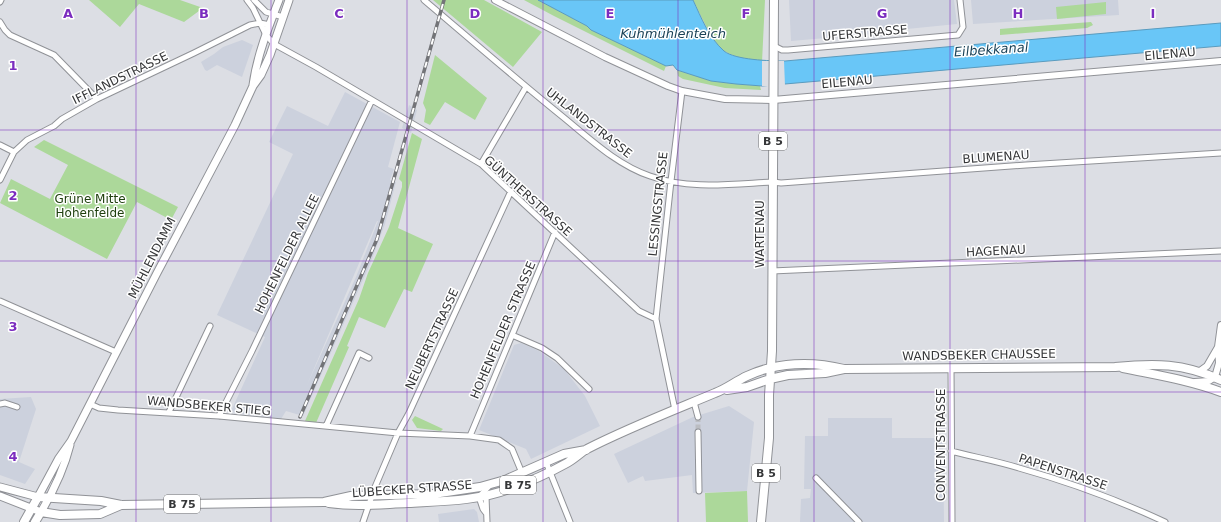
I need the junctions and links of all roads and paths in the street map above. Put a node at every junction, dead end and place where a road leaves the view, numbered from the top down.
1 (246, 0) edge
2 (254, 0) edge
3 (279, 0) edge
4 (289, 0) edge
5 (424, 0) edge
6 (495, 0) edge
7 (774, 0) edge
8 (960, 0) edge
9 (273, 14) junction
10 (283, 17) junction
11 (0, 22) edge
12 (260, 23) junction
13 (250, 25) junction
14 (270, 25) junction
15 (266, 35) junction
16 (274, 44) junction
17 (774, 46) junction
18 (1221, 60) edge
19 (253, 86) junction
20 (526, 87) junction
21 (682, 91) junction
22 (97, 99) junction
23 (372, 100) junction
24 (773, 100) junction
25 (0, 145) edge
26 (14, 152) junction
27 (1221, 153) edge
28 (481, 164) junction
29 (0, 180) edge
30 (671, 181) junction
31 (773, 182) junction
32 (511, 191) junction
33 (555, 232) junction
34 (1221, 250) edge
35 (772, 271) junction
36 (0, 301) edge
37 (656, 319) junction
38 (1221, 325) edge
39 (210, 326) dead end
40 (512, 335) junction
41 (1220, 339) edge
42 (1219, 348) edge
43 (116, 352) junction
44 (369, 358) dead end
45 (1115, 367) junction
46 (770, 368) junction
47 (951, 368) junction
48 (844, 369) junction
49 (1200, 371) junction
50 (770, 379) junction
51 (1218, 379) edge
52 (1193, 383) junction
53 (589, 389) dead end
54 (722, 390) junction
55 (1221, 392) edge
56 (694, 402) junction
57 (0, 404) edge
58 (90, 404) junction
59 (16, 407) dead end
60 (675, 410) junction
61 (169, 412) junction
62 (219, 416) junction
63 (698, 417) tunnel mouth
64 (326, 426) junction
65 (698, 432) tunnel mouth
66 (398, 433) junction
67 (470, 436) junction
68 (71, 441) junction
69 (586, 450) junction
70 (951, 451) junction
71 (546, 462) junction
72 (550, 472) junction
73 (522, 473) junction
74 (816, 478) dead end
75 (490, 485) junction
76 (0, 487) edge
77 (699, 491) dead end
78 (372, 495) junction
79 (0, 496) edge
80 (483, 496) junction
81 (38, 498) junction
82 (48, 499) junction
83 (324, 502) junction
84 (121, 505) junction
85 (368, 505) junction
86 (32, 508) junction
87 (41, 512) junction
88 (24, 522) edge
89 (35, 522) edge
90 (363, 522) edge
91 (487, 522) edge
92 (570, 522) edge
93 (761, 522) edge
94 (859, 522) edge
95 (952, 522) edge
96 (1164, 522) edge

1 - 12 street, GÜNTHERSTRASSE
1 - 13 street
2 - 9 street
3 - 9 main road, MÜHLENDAMM
4 - 10 main road, MÜHLENDAMM
5 - 20 street, UHLANDSTRASSE
6 - 21 street, EILENAU
7 - 17 main road, B 5
8 - 17 street, UFERSTRASSE
9 - 10 street
9 - 14 main road, MÜHLENDAMM
10 - 16 main road, MÜHLENDAMM
11 - 22 street
12 - 13 street, IFFLANDSTRASSE
12 - 14 street, IFFLANDSTRASSE
12 - 15 street, GÜNTHERSTRASSE
13 - 22 street, IFFLANDSTRASSE
14 - 15 main road, MÜHLENDAMM
15 - 16 street, GÜNTHERSTRASSE
15 - 19 main road, MÜHLENDAMM
16 - 19 main road, MÜHLENDAMM
16 - 23 street, GÜNTHERSTRASSE
17 - 24 main road, B 5
18 - 24 street, EILENAU
19 - 43 main road, MÜHLENDAMM
20 - 28 street
20 - 30 street, UHLANDSTRASSE
21 - 24 street, EILENAU
21 - 30 street, LESSINGSTRASSE
22 - 26 street, IFFLANDSTRASSE
23 - 28 street, GÜNTHERSTRASSE
23 - 62 street, HOHENFELDER ALLEE
24 - 31 main road, WARTENAU / B 5
25 - 26 street
26 - 29 street, IFFLANDSTRASSE
27 - 31 street, BLUMENAU
28 - 32 street, GÜNTHERSTRASSE
30 - 31 street, UHLANDSTRASSE
30 - 37 street, LESSINGSTRASSE
31 - 35 main road, WARTENAU / B 5
32 - 33 street, GÜNTHERSTRASSE
32 - 66 street, NEUBERTSTRASSE
33 - 37 street, GÜNTHERSTRASSE
33 - 40 street, HOHENFELDER STRASSE
34 - 35 street, HAGENAU
35 - 46 main road, WARTENAU / B 5
36 - 43 street
37 - 60 street
38 - 41 street
39 - 61 street
40 - 53 street
40 - 67 street, HOHENFELDER STRASSE
41 - 42 street
42 - 49 street
42 - 51 street
43 - 58 main road, MÜHLENDAMM
44 - 64 street
45 - 47 main road, WANDSBEKER CHAUSSEE
45 - 49 main road, WANDSBEKER CHAUSSEE
45 - 52 main road, WANDSBEKER CHAUSSEE
46 - 48 main road, WANDSBEKER CHAUSSEE
46 - 50 main road, B 5
46 - 54 main road, LÜBECKER STRASSE / B 75
47 - 48 main road, WANDSBEKER CHAUSSEE
47 - 70 street, CONVENTSTRASSE
48 - 50 main road, WANDSBEKER CHAUSSEE
49 - 51 main road, WANDSBEKER CHAUSSEE
50 - 54 main road, LÜBECKER STRASSE / B 75
50 - 93 main road, B 5
51 - 52 street
52 - 55 main road, WANDSBEKER CHAUSSEE
54 - 56 main road, LÜBECKER STRASSE / B 75
56 - 60 main road, LÜBECKER STRASSE / B 75
56 - 63 street
57 - 59 street
58 - 61 street, WANDSBEKER STIEG
58 - 68 main road, MÜHLENDAMM
60 - 69 main road, LÜBECKER STRASSE / B 75
61 - 62 street, WANDSBEKER STIEG
62 - 64 street, WANDSBEKER STIEG
64 - 66 street, WANDSBEKER STIEG
65 - 77 street
66 - 67 street, WANDSBEKER STIEG
66 - 78 street, NEUBERTSTRASSE
67 - 73 street, WANDSBEKER STIEG
68 - 81 main road, MÜHLENDAMM
68 - 82 main road, MÜHLENDAMM
69 - 71 main road, LÜBECKER STRASSE / B 75
69 - 72 main road, LÜBECKER STRASSE / B 75
70 - 95 street, CONVENTSTRASSE
70 - 96 street, PAPENSTRASSE
71 - 72 street
71 - 73 main road, LÜBECKER STRASSE / B 75
72 - 80 main road, LÜBECKER STRASSE / B 75
72 - 92 street
73 - 75 main road, LÜBECKER STRASSE / B 75
74 - 94 street
75 - 78 main road, LÜBECKER STRASSE / B 75
75 - 80 street
76 - 81 main road, LÜBECKER STRASSE
78 - 83 main road, LÜBECKER STRASSE / B 75
78 - 85 street, NEUBERTSTRASSE
79 - 86 main road, LÜBECKER STRASSE
80 - 85 main road, LÜBECKER STRASSE / B 75
80 - 91 street
81 - 82 main road, LÜBECKER STRASSE / B 75
81 - 86 main road
82 - 84 main road, LÜBECKER STRASSE / B 75
82 - 87 main road, MÜHLENDAMM
83 - 84 main road, LÜBECKER STRASSE / B 75
83 - 85 main road, LÜBECKER STRASSE / B 75
84 - 87 main road, LÜBECKER STRASSE / B 75
85 - 90 street, NEUBERTSTRASSE
86 - 87 main road, LÜBECKER STRASSE
86 - 88 main road
87 - 89 main road

